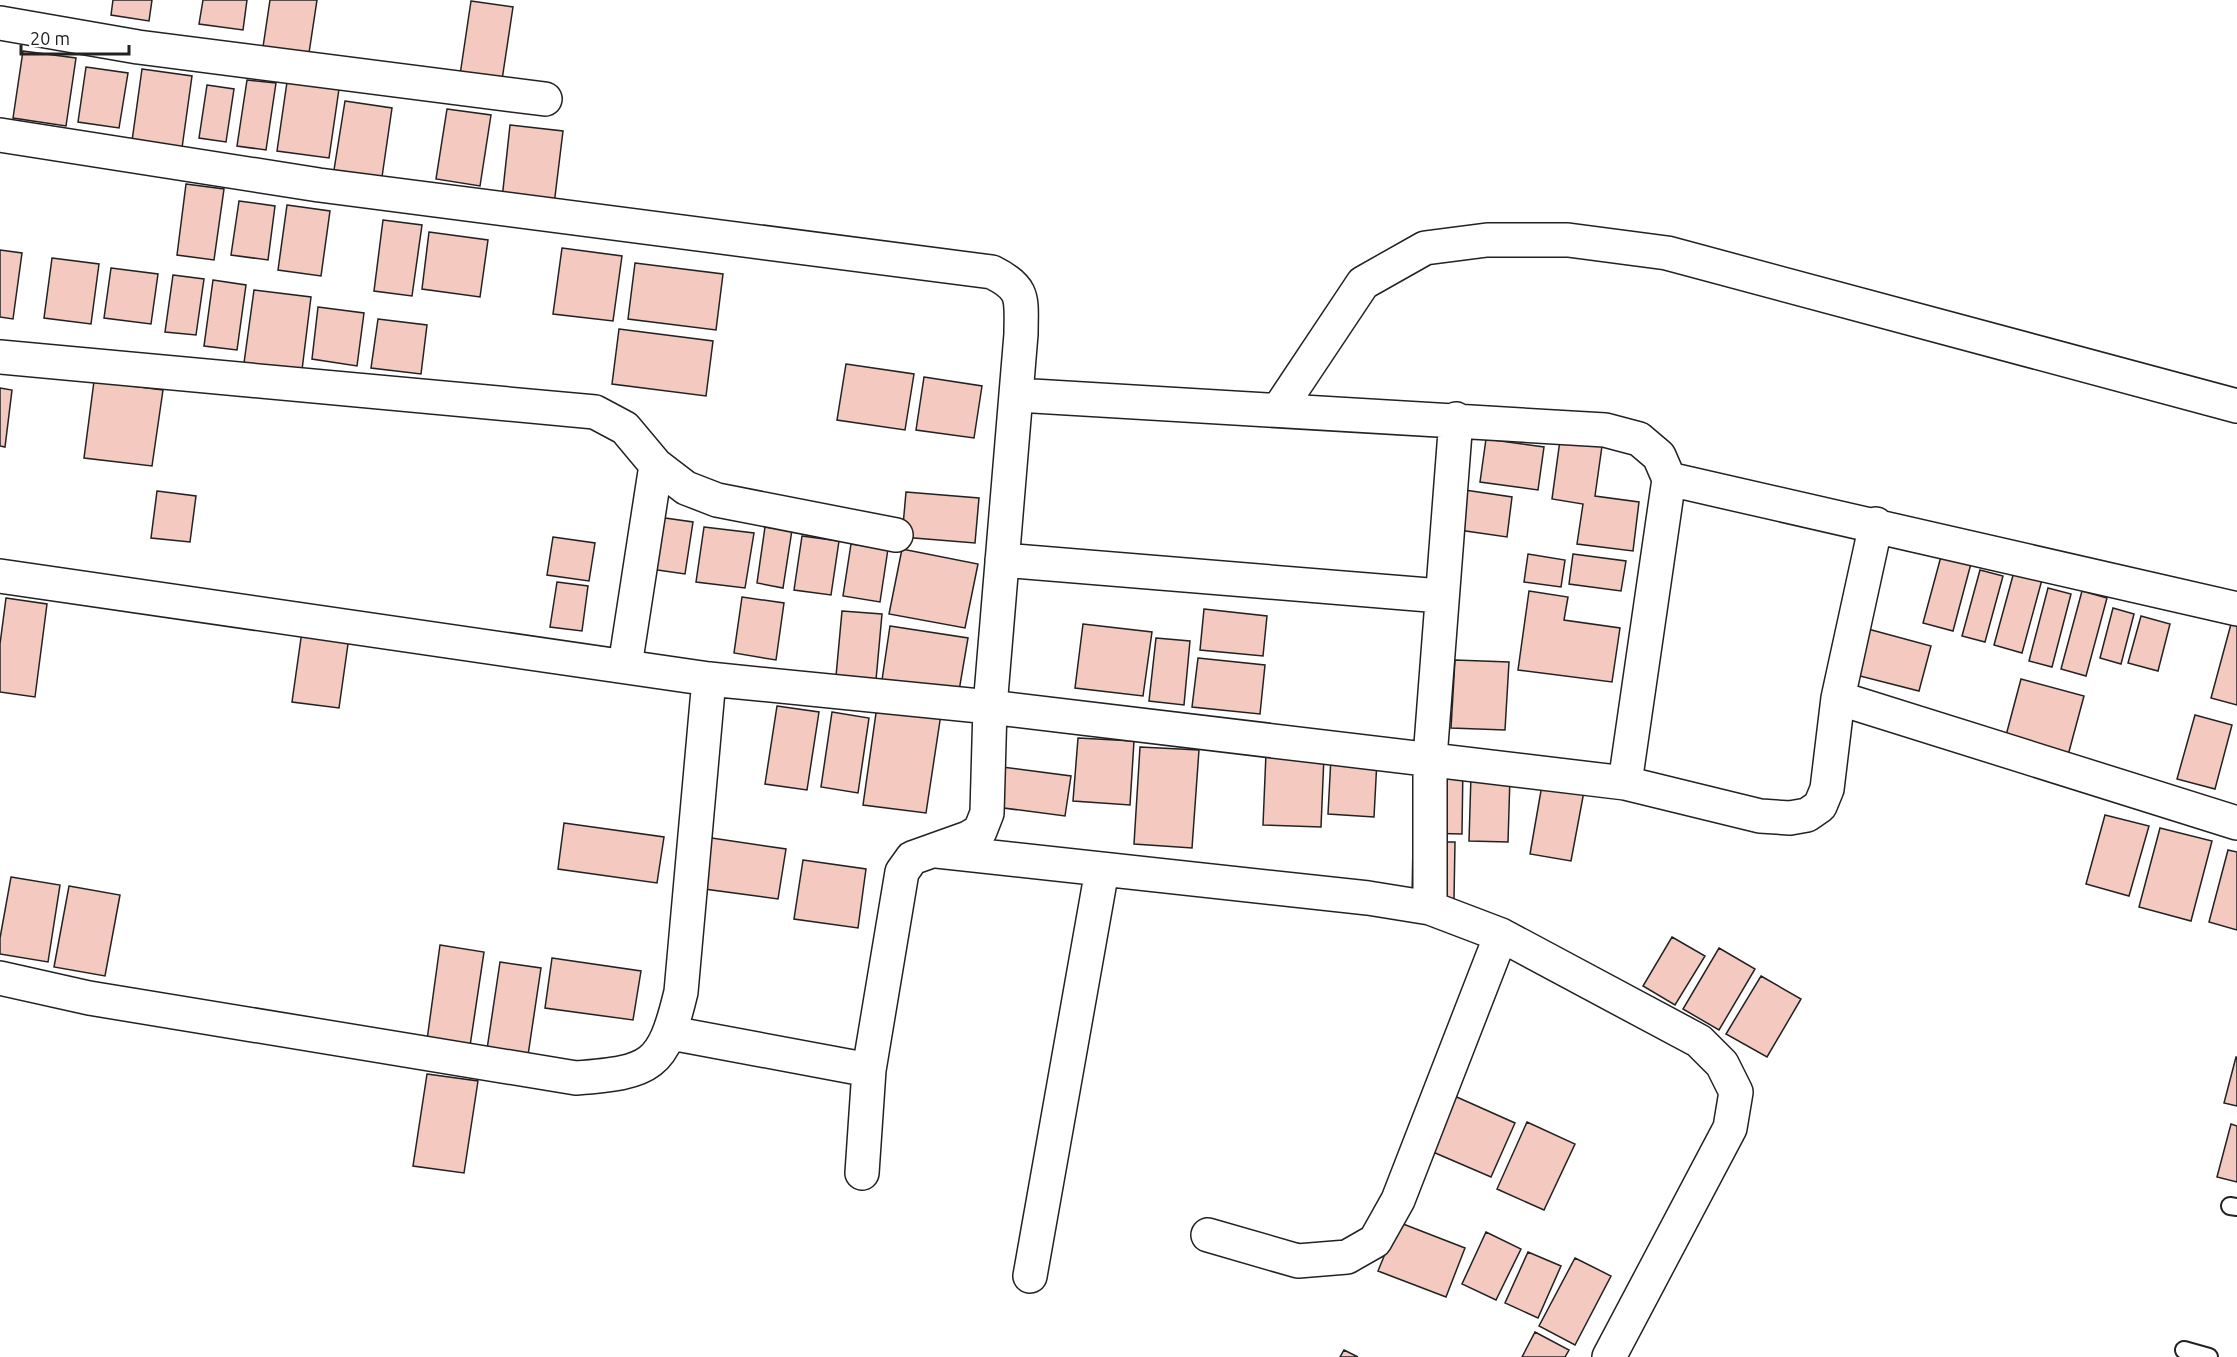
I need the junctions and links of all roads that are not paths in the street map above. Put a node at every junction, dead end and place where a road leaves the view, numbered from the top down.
1 (0, 23) edge
2 (545, 99) dead end
3 (0, 135) edge
4 (0, 357) edge
5 (1016, 394) junction
6 (2237, 406) edge
7 (1279, 410) junction
8 (1456, 419) junction
9 (656, 465) junction
10 (1669, 479) junction
11 (1876, 524) junction
12 (896, 535) dead end
13 (1002, 560) junction
14 (0, 576) edge
15 (1441, 596) junction
16 (2237, 609) edge
17 (625, 666) junction
18 (709, 679) junction
19 (1838, 698) junction
20 (990, 707) junction
21 (1430, 758) junction
22 (1625, 783) junction
23 (2237, 824) edge
24 (927, 850) junction
25 (1102, 870) junction
26 (1430, 908) junction
27 (1501, 935) junction
28 (0, 978) edge
29 (671, 1033) junction
30 (869, 1070) junction
31 (861, 1173) dead end
32 (1208, 1235) dead end
33 (1030, 1276) dead end
34 (2184, 1350) dead end
35 (1610, 1357) edge
36 (2209, 1357) edge

1 - 2 street
3 - 5 street
4 - 9 street
5 - 7 street
5 - 13 street
6 - 7 street
7 - 8 street
8 - 10 street
8 - 15 street
9 - 12 street
9 - 17 street
10 - 11 street
10 - 22 street
11 - 16 street
11 - 19 street
13 - 15 street
13 - 20 street
14 - 17 street
15 - 21 street
17 - 18 street
18 - 20 street
18 - 29 street
19 - 22 street
19 - 23 street
20 - 21 street
20 - 24 street
21 - 22 street
21 - 26 street
24 - 25 street
24 - 30 street
25 - 26 street
25 - 33 street
26 - 27 street
27 - 32 street
27 - 35 street
28 - 29 street
29 - 30 street
30 - 31 street
34 - 36 lane

